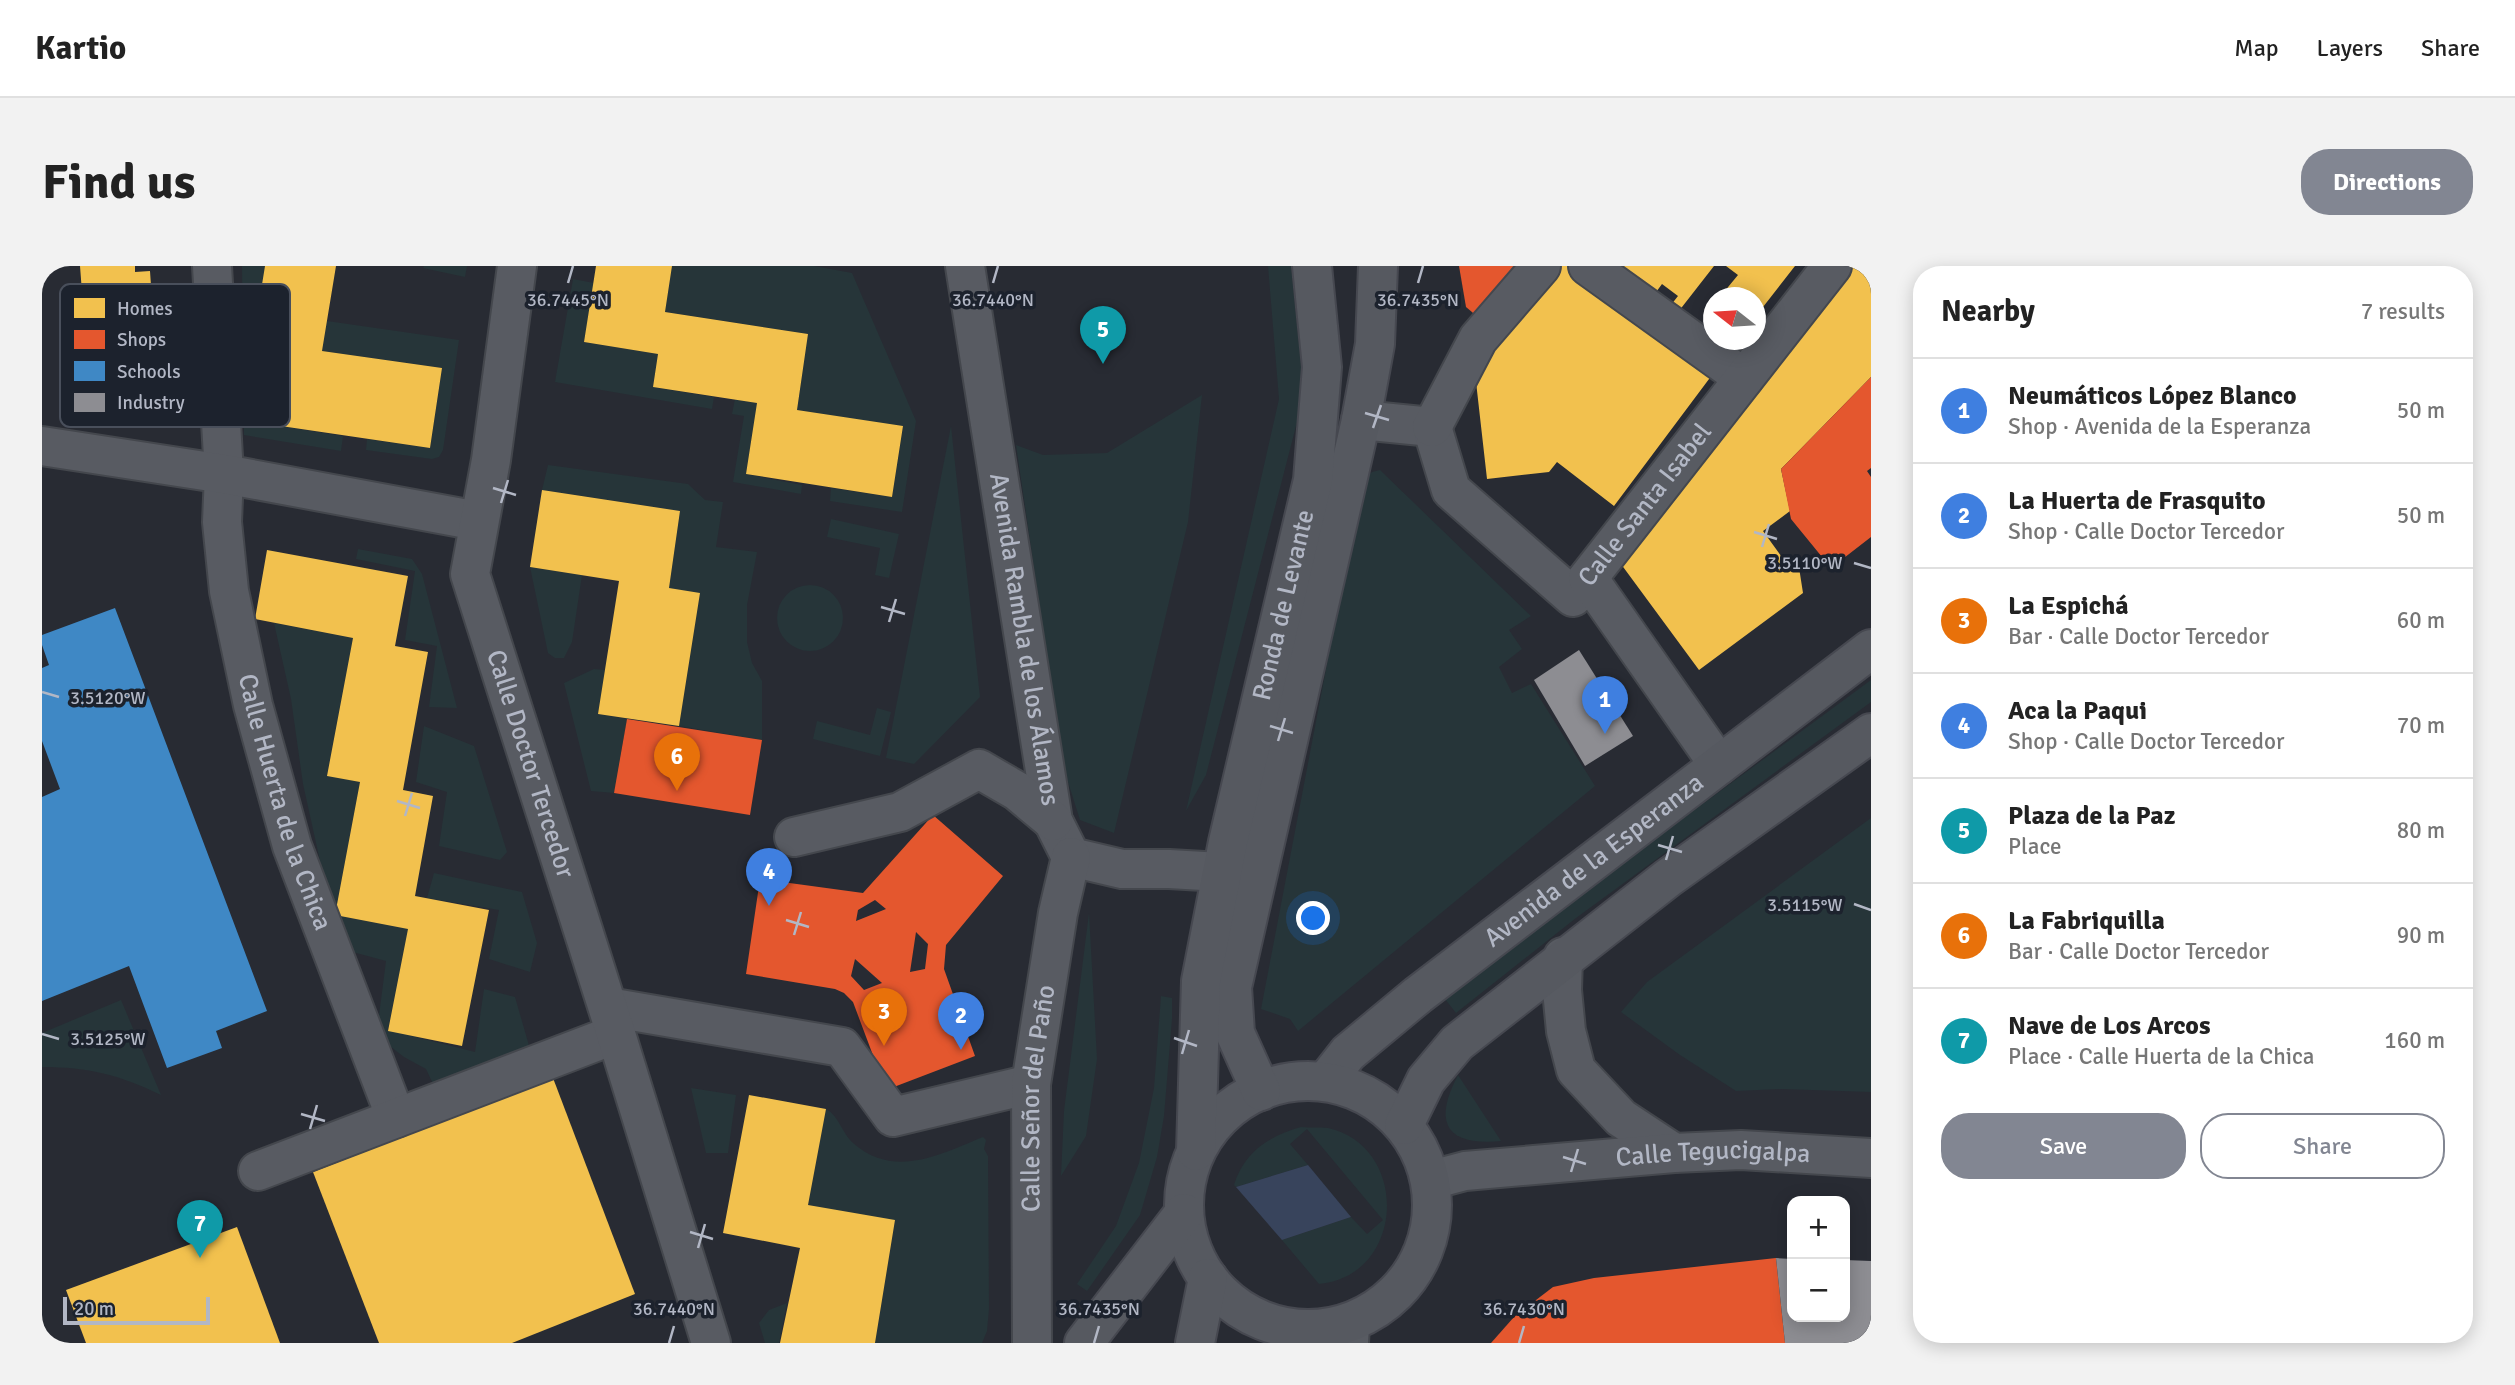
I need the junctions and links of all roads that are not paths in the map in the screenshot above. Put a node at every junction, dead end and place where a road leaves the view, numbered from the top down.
1 (212, 266) edge
2 (517, 266) edge
3 (965, 266) edge
4 (1312, 266) edge
5 (1378, 266) edge
6 (1541, 266) edge
7 (1588, 266) edge
8 (1832, 266) edge
9 (213, 284) edge
10 (1744, 378) junction
11 (1361, 420) junction
12 (221, 427) edge
13 (1432, 427) junction
14 (42, 446) edge
15 (224, 474) junction
16 (478, 521) junction
17 (1588, 578) junction
18 (1871, 649) edge
19 (1871, 733) edge
20 (1719, 765) junction
21 (1053, 821) junction
22 (794, 837) dead end
23 (1071, 857) junction
24 (1222, 872) junction
25 (1563, 957) junction
26 (612, 1020) junction
27 (1326, 1081) junction
28 (1031, 1084) junction
29 (1261, 1091) junction
30 (396, 1118) junction
31 (1404, 1125) junction
32 (1196, 1151) junction
33 (1674, 1153) junction
34 (1871, 1158) edge
35 (258, 1171) dead end
36 (1431, 1180) junction
37 (1184, 1213) junction
38 (1208, 1279) junction
39 (1349, 1333) edge
40 (1303, 1336) edge
41 (711, 1343) edge
42 (1032, 1343) edge
43 (1084, 1343) edge
44 (1195, 1343) edge

1 - 9 street, Calle Huerta de la Chica
2 - 16 street, Calle Doctor Tercedor
3 - 21 street, Avenida Rambla de los Álamos
4 - 24 main road, Ronda de Levante
5 - 11 main road, Ronda de Levante
6 - 13 street
7 - 10 street
8 - 10 street, Calle Santa Isabel
10 - 17 street, Calle Santa Isabel
11 - 13 street
11 - 29 main road, Ronda de Levante
12 - 15 street, Calle Huerta de la Chica
13 - 17 street, Calle Santa Isabel
14 - 15 street
15 - 16 street
15 - 30 street, Calle Huerta de la Chica
16 - 26 street, Calle Doctor Tercedor
17 - 20 street
18 - 20 main road, Avenida de la Esperanza
19 - 25 main road
20 - 27 main road, Avenida de la Esperanza
21 - 22 street
21 - 23 street, Avenida Rambla de los Álamos
23 - 24 street
23 - 28 street, Calle Señor del Paño
24 - 32 main road, Ronda de Levante
25 - 31 main road
25 - 33 street
26 - 28 street
26 - 30 street
26 - 41 street, Calle Doctor Tercedor
27 - 29 main road
27 - 31 main road
28 - 42 street, Calle Señor del Paño
29 - 32 main road
30 - 35 street
31 - 36 main road
32 - 37 main road
33 - 34 street, Calle Tegucigalpa
33 - 36 street, Calle Tegucigalpa
36 - 39 main road
37 - 38 main road
37 - 43 main road
38 - 40 main road
38 - 44 main road
39 - 40 main road

